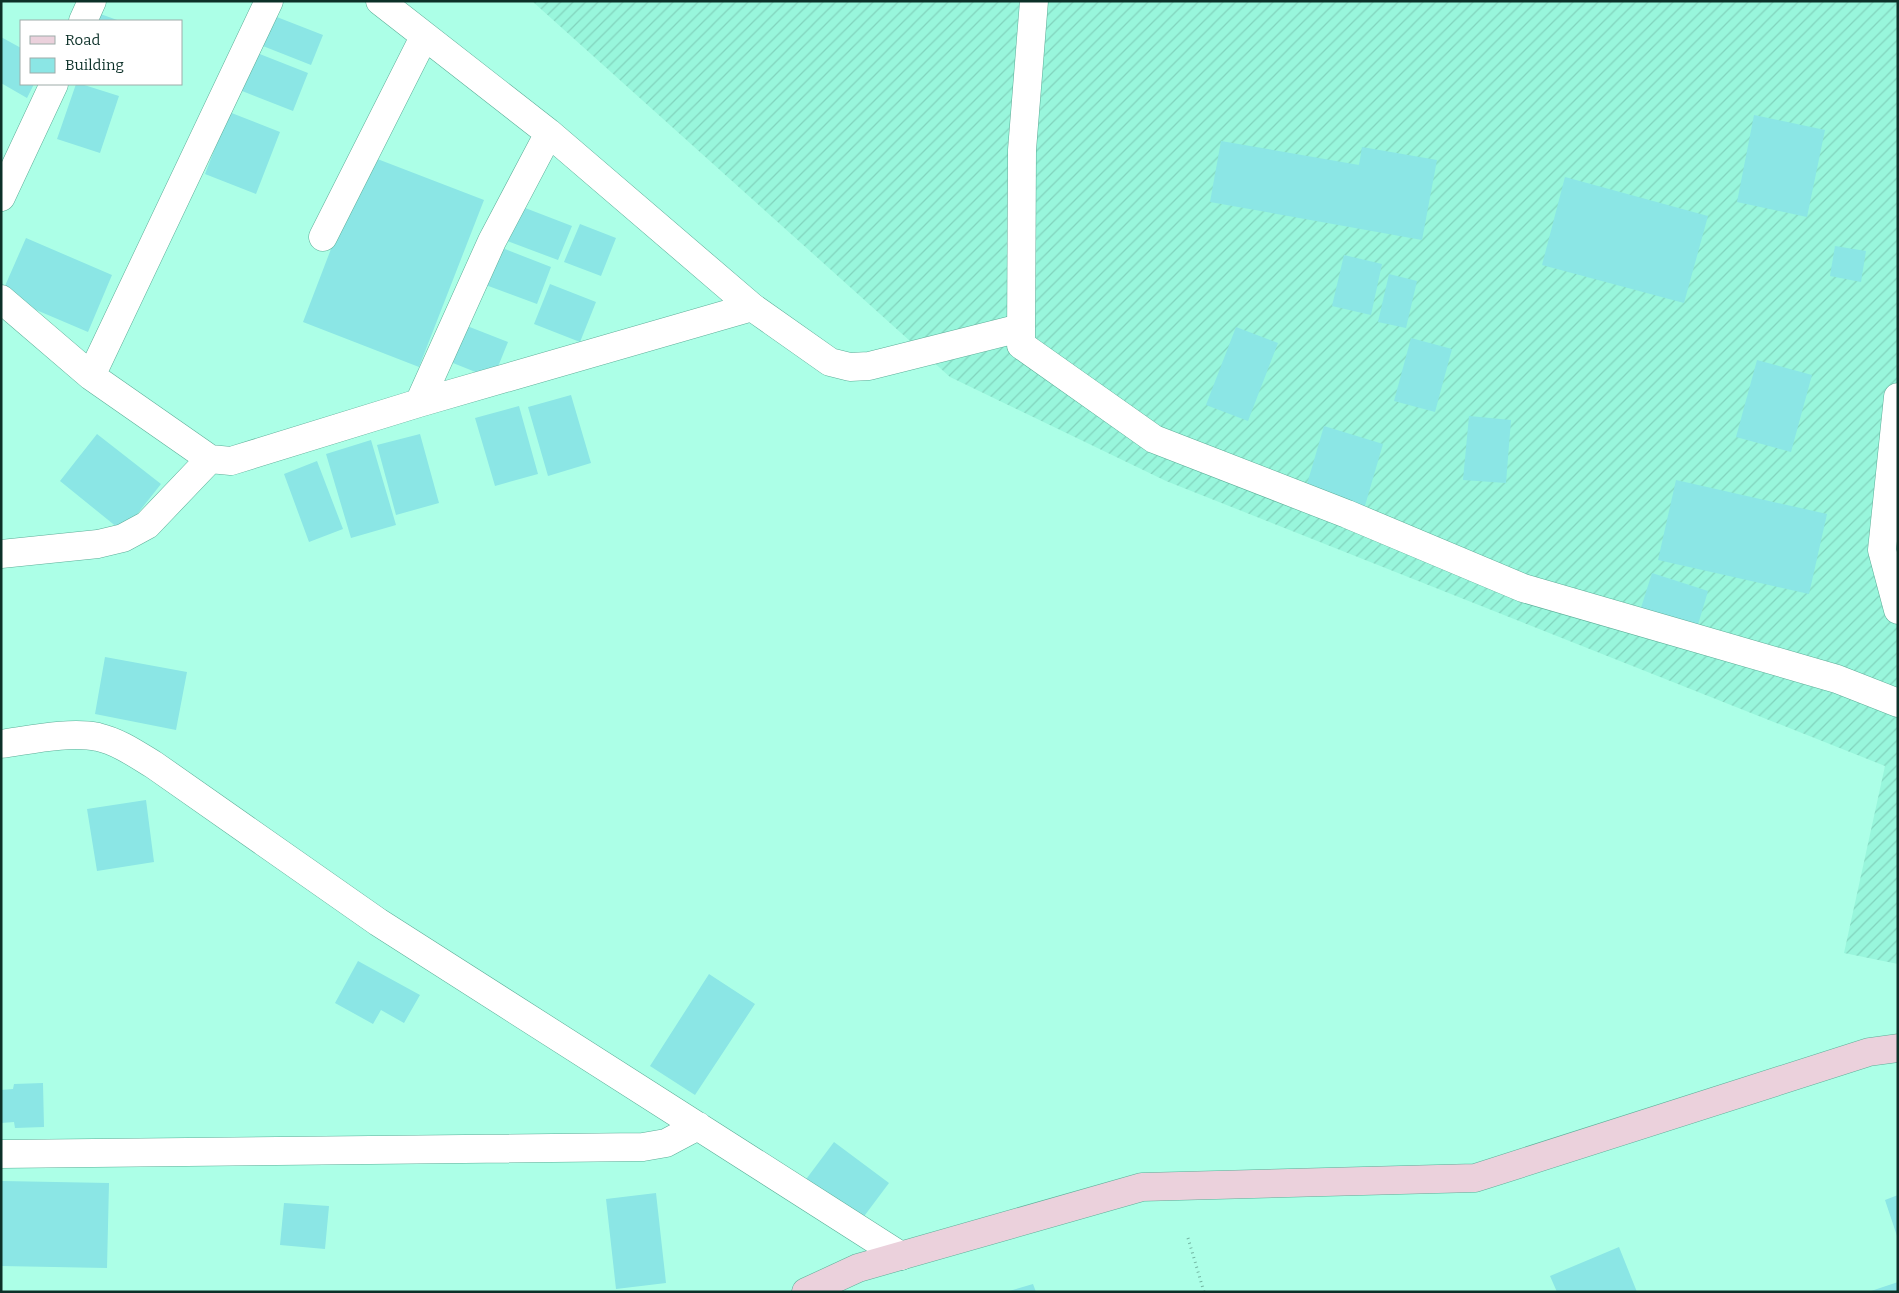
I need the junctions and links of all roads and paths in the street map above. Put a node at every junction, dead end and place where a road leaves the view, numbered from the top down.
1 (92, 1) edge
2 (269, 1) edge
3 (380, 1) edge
4 (1034, 1) edge
5 (83, 20) edge
6 (424, 37) junction
7 (54, 85) edge
8 (549, 133) junction
9 (1, 197) edge
10 (323, 237) dead end
11 (1, 299) edge
12 (752, 307) junction
13 (1020, 328) junction
14 (91, 376) junction
15 (1898, 397) edge
16 (419, 403) junction
17 (210, 458) junction
18 (1, 554) edge
19 (1898, 610) edge
20 (1898, 703) edge
21 (1, 744) edge
22 (1898, 1048) edge
23 (698, 1126) junction
24 (1, 1154) edge
25 (1188, 1238) dead end
26 (901, 1256) junction
27 (806, 1292) edge
28 (1204, 1292) edge

1 - 5 street
2 - 14 street
3 - 6 street
4 - 13 street
6 - 8 street
6 - 10 street
7 - 9 street
8 - 12 street
8 - 16 street
11 - 14 street
12 - 13 street
12 - 16 street
13 - 20 street
14 - 17 street
15 - 19 street
16 - 17 street
17 - 18 street
21 - 23 street
22 - 26 main road
23 - 24 street
23 - 26 street
25 - 28 path
26 - 27 main road

